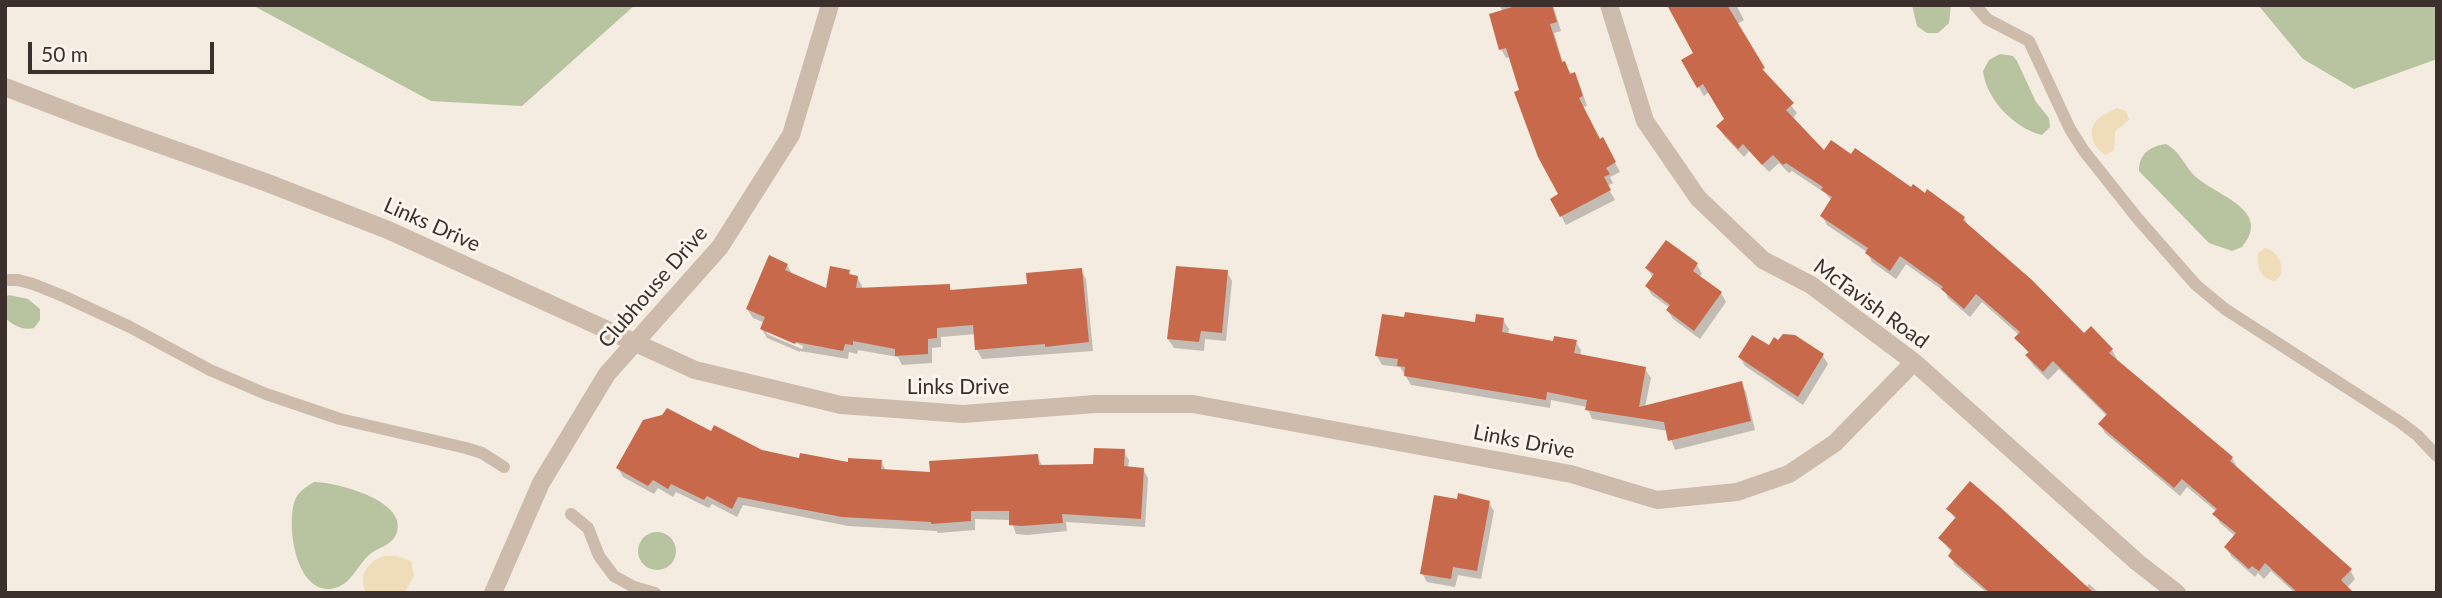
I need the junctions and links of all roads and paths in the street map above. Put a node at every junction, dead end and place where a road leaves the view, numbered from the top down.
1 (830, 5) edge
2 (1609, 5) edge
3 (1975, 5) edge
4 (5, 87) edge
5 (5, 280) edge
6 (636, 344) junction
7 (1914, 362) junction
8 (2437, 456) edge
9 (504, 467) dead end
10 (571, 514) dead end
11 (493, 593) edge
12 (655, 593) edge
13 (2177, 593) edge

1 - 6 street, Clubhouse Drive
2 - 7 street, McTavish Road
3 - 8 lane
4 - 6 street, Links Drive
5 - 9 lane
6 - 7 street, Links Drive
6 - 11 street, Clubhouse Drive
7 - 13 street, McTavish Road
10 - 12 lane

